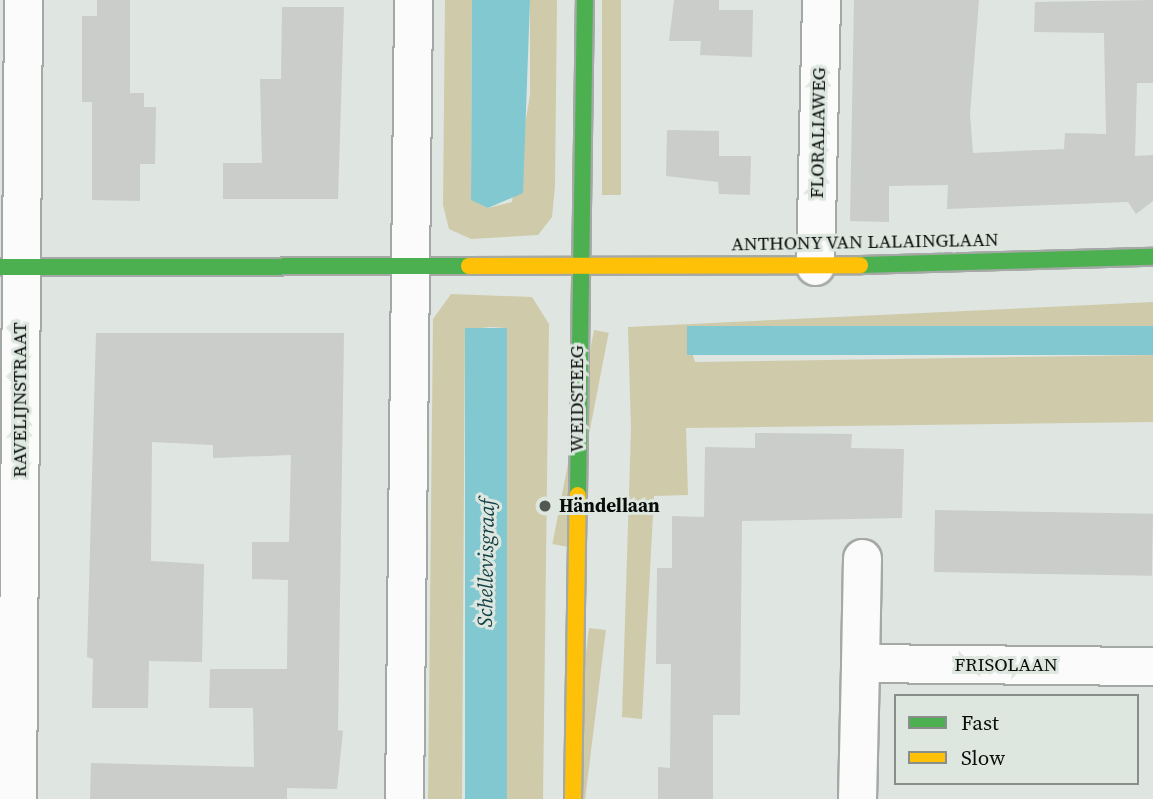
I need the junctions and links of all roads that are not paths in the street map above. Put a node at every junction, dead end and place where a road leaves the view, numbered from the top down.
1 (23, 0) edge
2 (413, 0) edge
3 (584, 0) edge
4 (821, 0) edge
5 (1153, 257) edge
6 (578, 266) junction
7 (815, 266) junction
8 (10, 267) edge
9 (414, 267) junction
10 (862, 558) dead end
11 (860, 663) junction
12 (1153, 666) edge
13 (17, 799) edge
14 (404, 799) edge
15 (573, 799) edge
16 (857, 799) edge

1 - 8 street, RAVELIJNSTRAAT
2 - 9 street
3 - 6 street, WEIDSTEEG
4 - 7 street, FLORALIAWEG
5 - 7 street, ANTHONY VAN LALAINGLAAN
6 - 7 street, ANTHONY VAN LALAINGLAAN
6 - 9 street
6 - 15 street, WEIDSTEEG
8 - 9 street
8 - 13 street, RAVELIJNSTRAAT
9 - 14 street
10 - 11 street
11 - 12 street, FRISOLAAN
11 - 16 street

